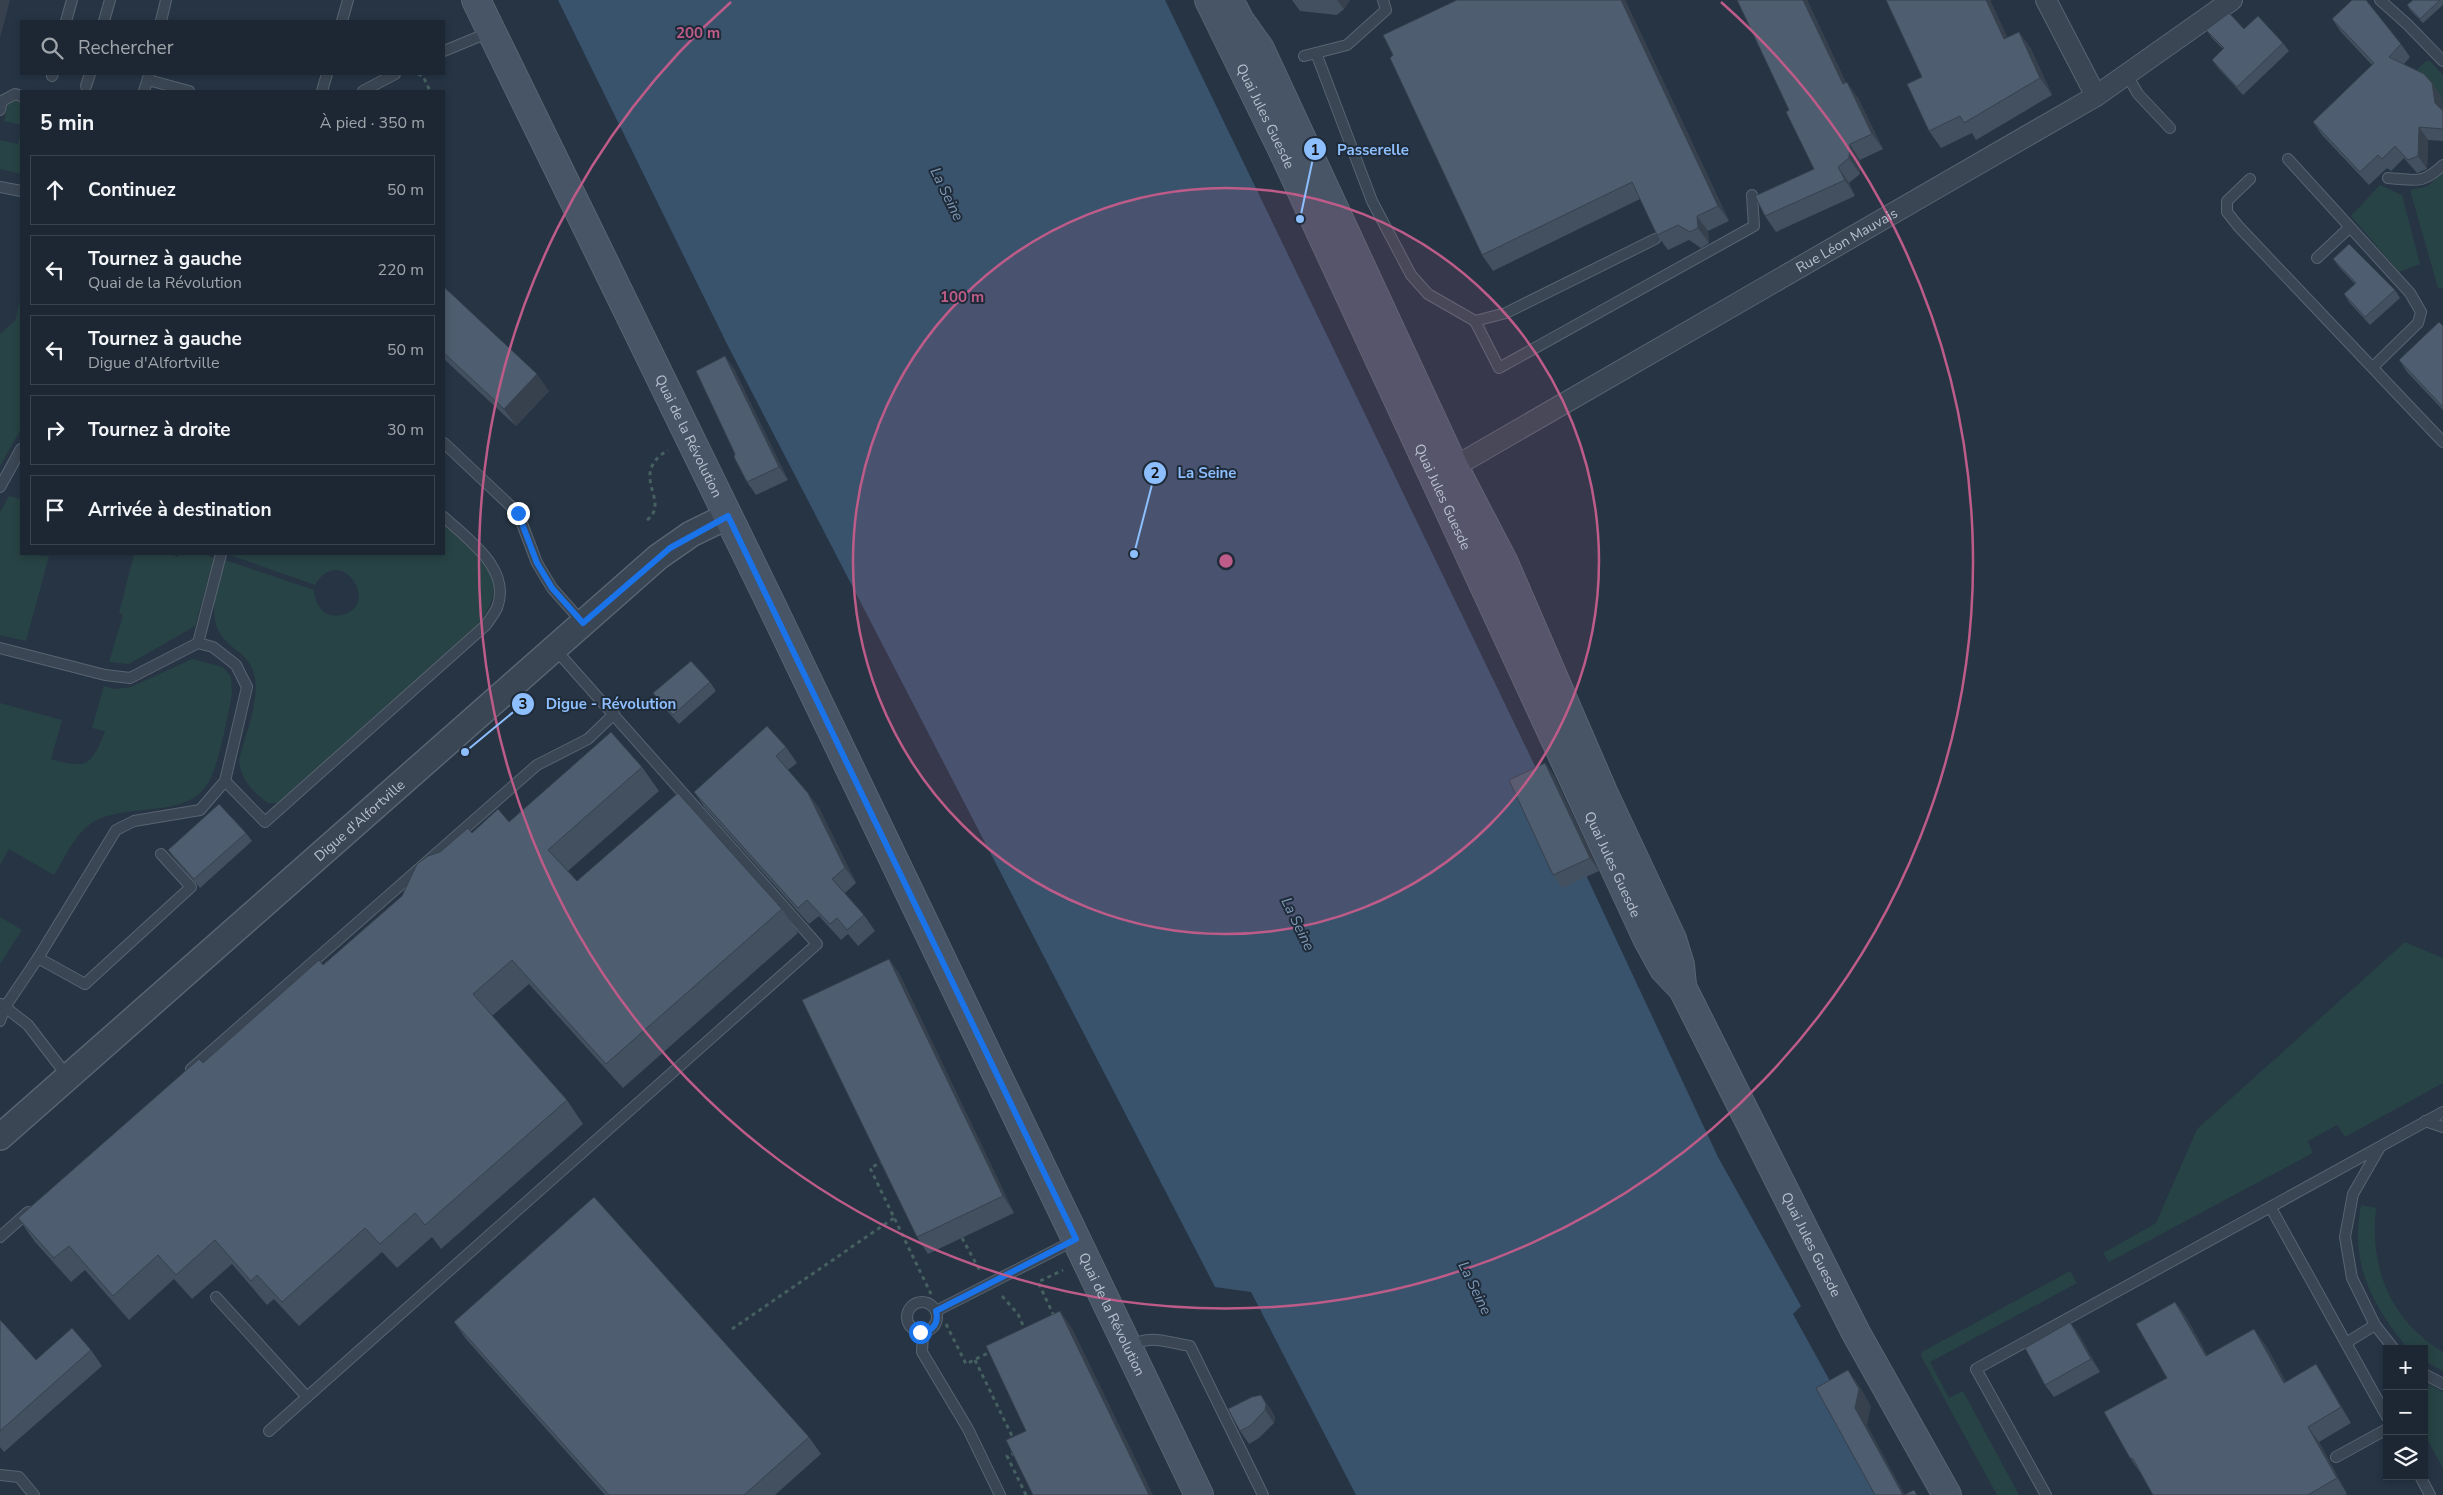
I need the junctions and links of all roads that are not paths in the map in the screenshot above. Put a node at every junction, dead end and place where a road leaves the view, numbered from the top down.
1 (72, 0) edge
2 (110, 0) edge
3 (166, 0) edge
4 (348, 0) edge
5 (476, 0) edge
6 (1209, 0) edge
7 (1230, 0) edge
8 (1383, 0) edge
9 (2046, 0) edge
10 (2232, 0) edge
11 (2380, 0) edge
12 (66, 20) edge
13 (104, 20) edge
14 (161, 20) edge
15 (342, 20) edge
16 (491, 32) junction
17 (445, 51) edge
18 (1316, 54) junction
19 (1304, 56) dead end
20 (2443, 61) edge
21 (1245, 74) junction
22 (90, 75) edge
23 (327, 75) edge
24 (393, 75) edge
25 (2127, 75) junction
26 (1272, 76) junction
27 (148, 77) edge
28 (86, 86) dead end
29 (144, 90) edge
30 (186, 90) edge
31 (322, 90) edge
32 (365, 90) edge
33 (20, 96) edge
34 (2096, 96) junction
35 (0, 110) edge
36 (2170, 128) dead end
37 (2288, 160) dead end
38 (2443, 165) edge
39 (2388, 178) dead end
40 (2250, 180) dead end
41 (0, 187) edge
42 (20, 192) edge
43 (1752, 195) dead end
44 (2349, 228) junction
45 (1655, 239) edge
46 (2317, 258) dead end
47 (1475, 321) junction
48 (2373, 367) junction
49 (2443, 442) edge
50 (445, 444) edge
51 (20, 451) edge
52 (1444, 471) junction
53 (0, 487) edge
54 (728, 516) junction
55 (445, 518) edge
56 (221, 555) edge
57 (583, 623) junction
58 (198, 643) junction
59 (0, 648) edge
60 (555, 648) junction
61 (614, 714) junction
62 (225, 781) junction
63 (161, 854) dead end
64 (38, 958) junction
65 (2, 1005) edge
66 (0, 1021) edge
67 (68, 1077) junction
68 (182, 1078) edge
69 (2443, 1112) edge
70 (2425, 1121) junction
71 (2443, 1127) edge
72 (0, 1137) edge
73 (2380, 1146) junction
74 (36, 1205) edge
75 (2271, 1208) junction
76 (0, 1237) edge
77 (1076, 1239) junction
78 (216, 1297) dead end
79 (936, 1311) junction
80 (2375, 1325) junction
81 (923, 1332) junction
82 (2346, 1343) junction
83 (2391, 1345) edge
84 (1128, 1347) junction
85 (2428, 1376) edge
86 (2443, 1384) edge
87 (308, 1397) junction
88 (2383, 1410) edge
89 (268, 1431) dead end
90 (2383, 1431) edge
91 (2336, 1457) dead end
92 (0, 1475) edge
93 (2422, 1480) edge
94 (34, 1495) edge
95 (1000, 1495) edge
96 (1199, 1495) edge
97 (1263, 1495) edge
98 (1948, 1495) edge
99 (2046, 1495) edge
100 (2430, 1495) edge

1 - 12 lane
2 - 13 lane
3 - 14 lane
4 - 15 lane
5 - 16 main road, Quai de la Révolution
6 - 21 main road, Quai Jules Guesde
7 - 26 main road, Quai Jules Guesde
8 - 18 lane
9 - 34 street
10 - 25 street, Rue Léon Mauvais
11 - 20 lane
16 - 17 lane
16 - 54 main road, Quai de la Révolution
18 - 19 lane
18 - 47 lane
21 - 26 lane
21 - 52 main road, Quai Jules Guesde
22 - 28 lane
23 - 31 lane
24 - 32 lane
25 - 34 street, Rue Léon Mauvais
25 - 36 lane
26 - 52 main road, Quai Jules Guesde
27 - 29 lane
27 - 30 lane
33 - 35 lane
34 - 52 street, Rue Léon Mauvais
37 - 44 lane
38 - 39 lane
40 - 48 lane
41 - 42 lane
43 - 47 lane
44 - 46 lane
44 - 48 lane
45 - 47 lane
48 - 49 lane
50 - 57 lane
51 - 53 lane
52 - 98 main road, Quai Jules Guesde
54 - 57 street, Digue d'Alfortville
54 - 77 main road, Quai de la Révolution
55 - 62 lane
56 - 58 lane
57 - 60 street, Digue d'Alfortville
58 - 59 lane
58 - 62 lane
60 - 61 lane
60 - 67 street, Digue d'Alfortville
61 - 68 lane
61 - 87 lane
62 - 64 lane
63 - 64 lane
64 - 65 lane
65 - 66 lane
65 - 67 lane
67 - 72 street, Digue d'Alfortville
69 - 70 lane
70 - 71 lane
70 - 73 lane
73 - 75 lane
73 - 80 lane
74 - 76 lane
75 - 82 lane
75 - 99 lane
77 - 79 lane
77 - 84 main road, Quai de la Révolution
78 - 87 lane
79 - 81 lane
79 - 81 lane
80 - 82 lane
80 - 83 lane
81 - 95 lane
82 - 88 lane
84 - 96 main road, Quai de la Révolution
84 - 97 lane
85 - 86 lane
87 - 89 lane
90 - 91 lane
92 - 94 lane
93 - 100 lane

